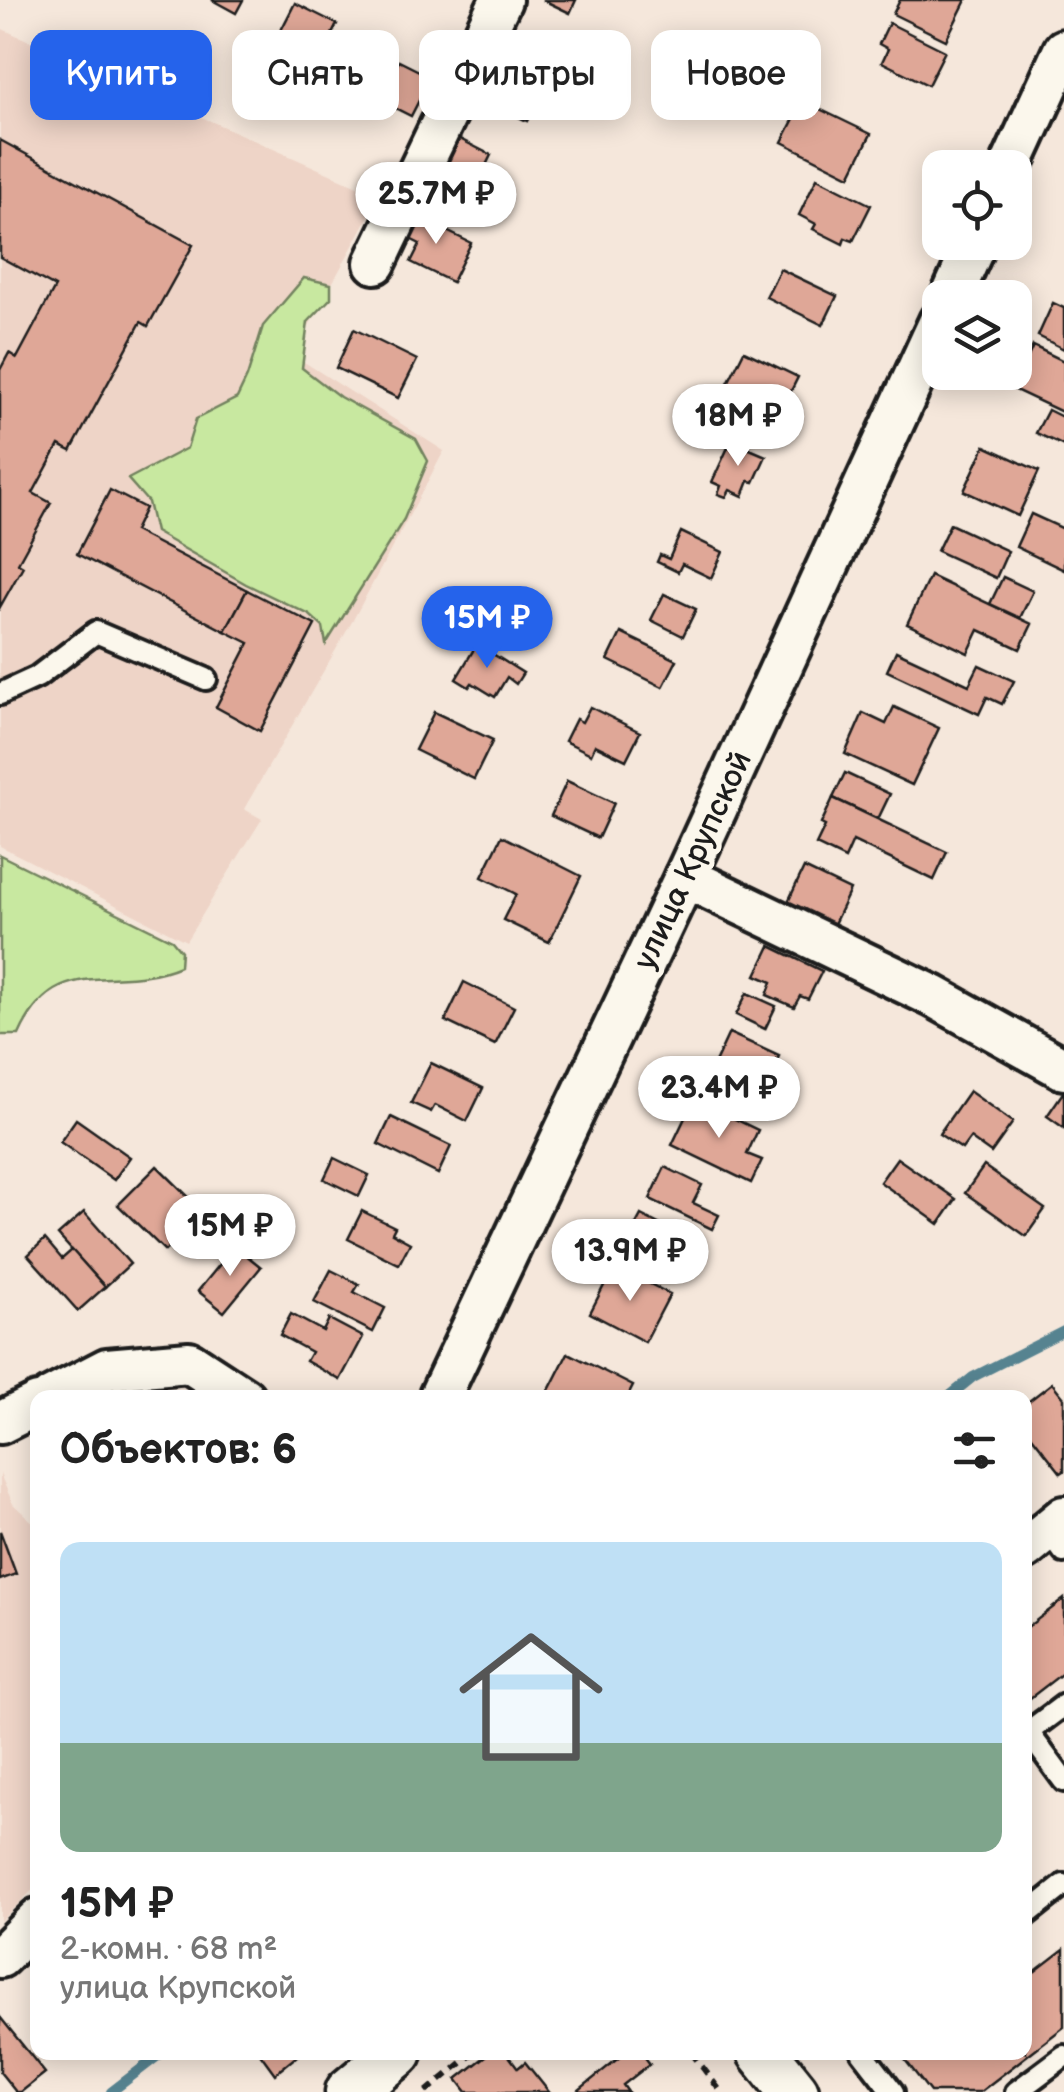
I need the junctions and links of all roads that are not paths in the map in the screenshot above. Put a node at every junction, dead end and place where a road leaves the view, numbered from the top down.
1 (501, 0) edge
2 (1064, 50) edge
3 (1018, 150) edge
4 (374, 263) dead end
5 (922, 360) edge
6 (206, 678) dead end
7 (0, 694) edge
8 (685, 878) junction
9 (1064, 1069) edge
10 (66, 1390) edge
11 (232, 1390) edge
12 (443, 1390) edge
13 (30, 1408) edge
14 (0, 1423) edge
15 (1064, 1705) edge
16 (1032, 1729) edge
17 (1032, 1737) edge
18 (1064, 1781) edge
19 (1064, 1886) edge
20 (1032, 1911) edge
21 (30, 1927) edge
22 (0, 1957) edge
23 (1064, 2056) edge
24 (388, 2060) edge
25 (768, 2060) edge
26 (868, 2060) edge
27 (350, 2092) edge
28 (794, 2092) edge
29 (893, 2092) edge
30 (1016, 2092) edge

1 - 4 street
2 - 3 street
5 - 8 street, улица Крупской
6 - 7 lane
8 - 9 street
8 - 12 street, улица Крупской
10 - 11 street
13 - 14 street
15 - 16 lane
17 - 18 lane
19 - 20 lane
21 - 22 street
23 - 30 lane
24 - 27 street
25 - 28 street
26 - 29 lane

